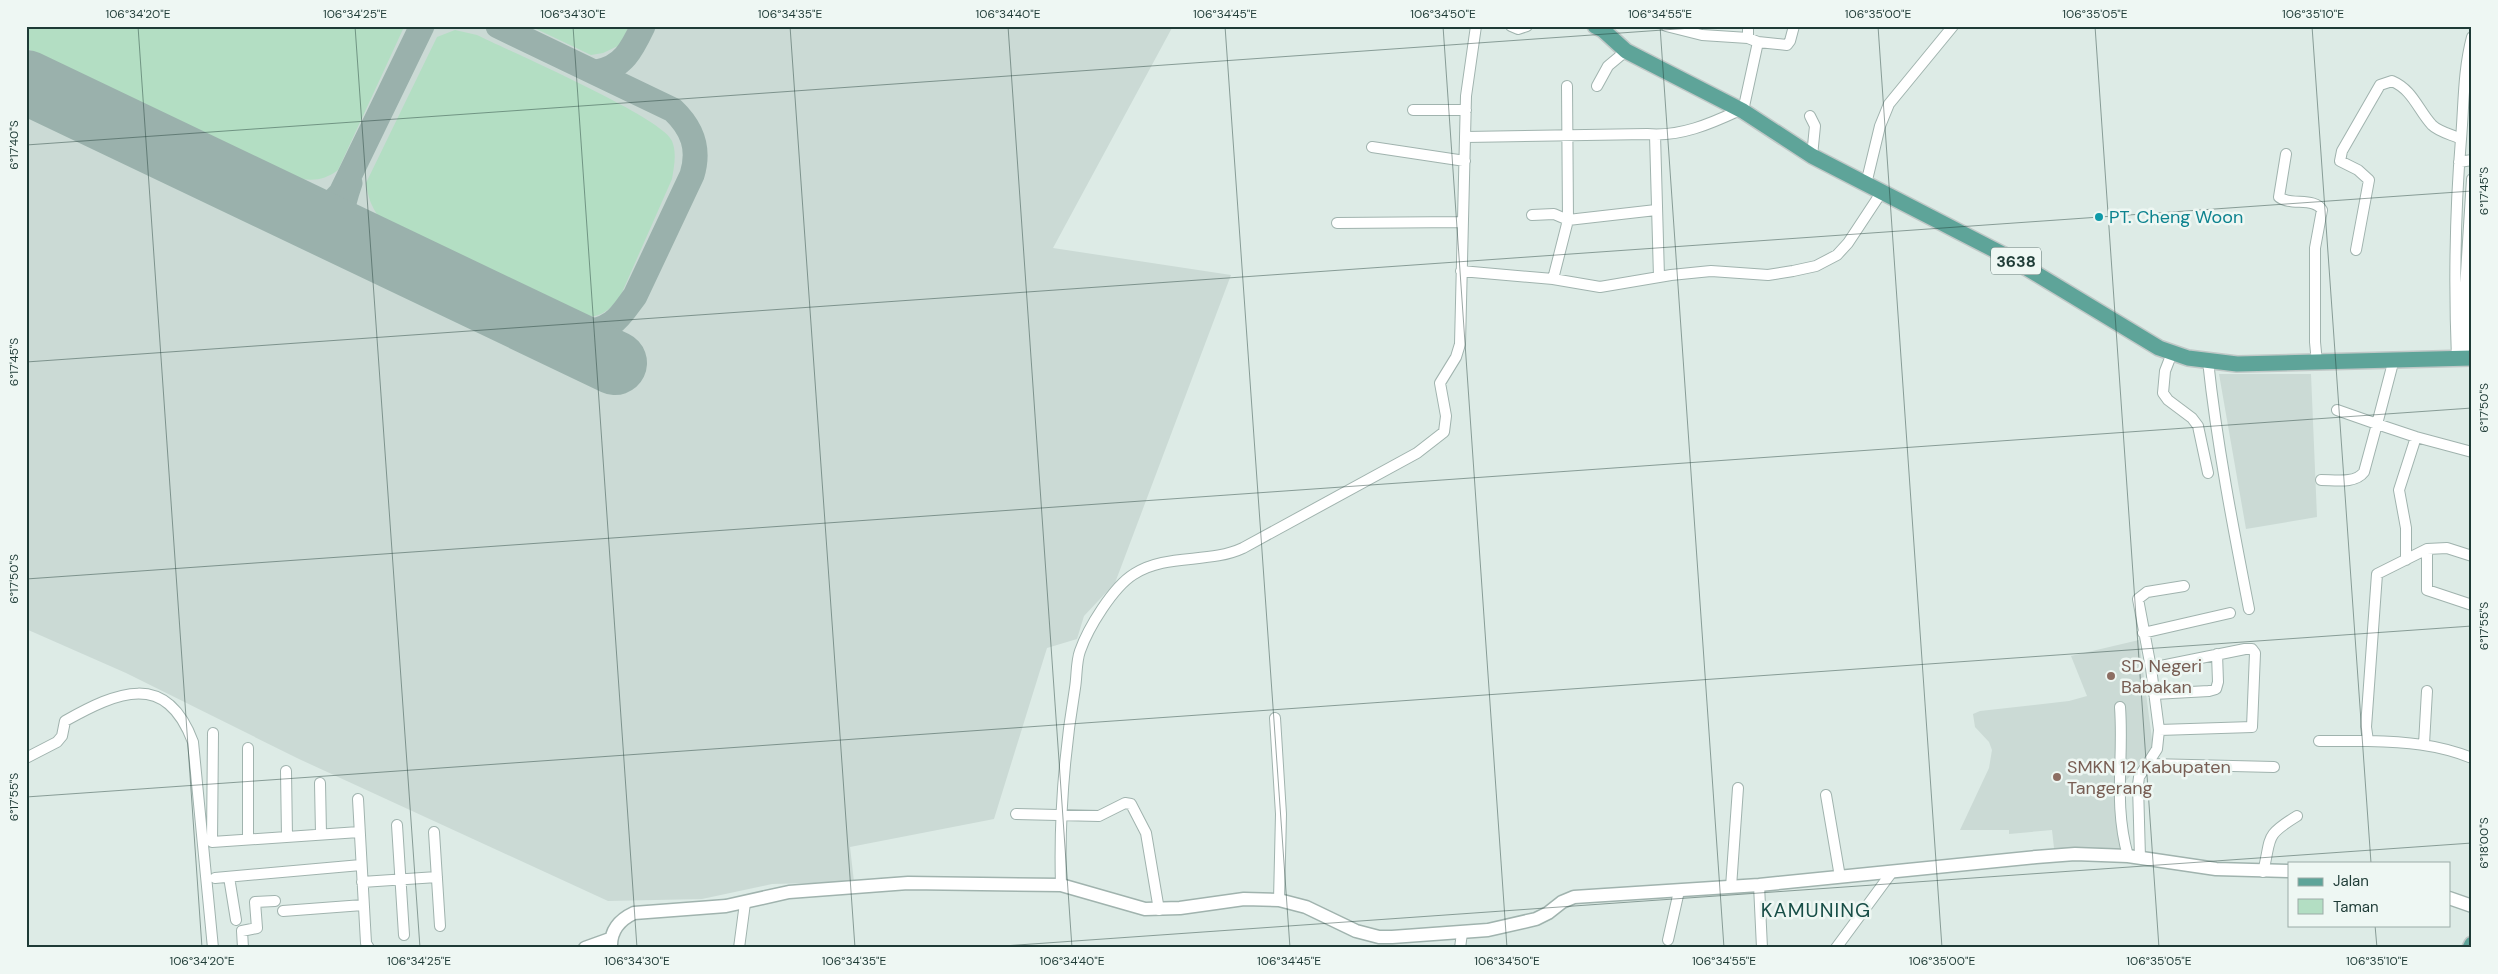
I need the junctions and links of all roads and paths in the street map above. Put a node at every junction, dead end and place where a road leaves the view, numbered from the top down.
1 (1476, 26) edge
2 (1511, 26) edge
3 (1526, 26) edge
4 (1666, 26) edge
5 (1748, 26) edge
6 (1794, 26) edge
7 (1953, 26) edge
8 (1601, 28) edge
9 (2472, 37) edge
10 (1753, 40) junction
11 (1626, 51) junction
12 (2468, 63) edge
13 (1567, 86) dead end
14 (1597, 86) dead end
15 (1413, 110) dead end
16 (1466, 110) junction
17 (1741, 110) junction
18 (1810, 116) dead end
19 (1568, 135) junction
20 (1655, 135) junction
21 (1466, 137) junction
22 (2461, 139) junction
23 (1372, 147) dead end
24 (2286, 154) dead end
25 (1812, 156) junction
26 (2472, 160) edge
27 (1465, 161) junction
28 (2459, 162) junction
29 (2472, 179) edge
30 (1866, 184) junction
31 (1881, 193) junction
32 (1656, 210) junction
33 (1532, 215) dead end
34 (1568, 220) junction
35 (1463, 222) junction
36 (1337, 223) dead end
37 (2356, 250) dead end
38 (1461, 271) junction
39 (1659, 277) junction
40 (1553, 279) junction
41 (2172, 353) junction
42 (2465, 358) edge
43 (2394, 359) junction
44 (2208, 361) junction
45 (2317, 363) junction
46 (2337, 410) dead end
47 (2377, 424) junction
48 (2416, 438) junction
49 (2472, 452) edge
50 (2208, 473) dead end
51 (2321, 480) dead end
52 (2427, 549) junction
53 (2472, 556) edge
54 (2406, 560) junction
55 (2184, 586) dead end
56 (2472, 605) edge
57 (2249, 609) dead end
58 (2230, 613) dead end
59 (2143, 633) junction
60 (2217, 654) junction
61 (2151, 668) junction
62 (2427, 690) dead end
63 (2154, 694) junction
64 (2120, 707) dead end
65 (1275, 718) dead end
66 (2158, 730) junction
67 (212, 733) dead end
68 (2319, 741) dead end
69 (2368, 741) junction
70 (2424, 744) junction
71 (248, 748) dead end
72 (26, 758) edge
73 (2472, 758) edge
74 (2150, 764) junction
75 (2274, 767) dead end
76 (286, 771) dead end
77 (320, 783) dead end
78 (1738, 788) dead end
79 (1826, 795) dead end
80 (358, 799) dead end
81 (1016, 814) dead end
82 (1060, 814) junction
83 (2297, 816) dead end
84 (397, 825) dead end
85 (360, 832) junction
86 (434, 832) dead end
87 (322, 834) junction
88 (287, 837) junction
89 (248, 840) junction
90 (2134, 857) junction
91 (361, 865) junction
92 (2288, 871) edge
93 (1892, 872) junction
94 (2263, 872) junction
95 (230, 877) junction
96 (437, 877) junction
97 (1840, 877) junction
98 (215, 878) dead end
99 (400, 879) junction
100 (362, 882) junction
101 (1061, 885) junction
102 (1759, 885) junction
103 (1731, 887) junction
104 (1679, 891) junction
105 (2450, 898) edge
106 (1278, 900) junction
107 (275, 901) dead end
108 (745, 903) junction
109 (364, 905) junction
110 (2472, 906) edge
111 (1159, 910) junction
112 (283, 911) dead end
113 (236, 920) dead end
114 (440, 926) dead end
115 (1462, 933) junction
116 (404, 935) dead end
117 (1668, 940) dead end
118 (610, 943) edge
119 (2472, 944) edge
120 (213, 948) edge
121 (243, 948) edge
122 (369, 948) edge
123 (585, 948) edge
124 (740, 948) edge
125 (1460, 948) edge
126 (1762, 948) edge
127 (1836, 948) edge
128 (2470, 948) edge

1 - 16 street
2 - 3 street
4 - 10 street
5 - 10 street
6 - 10 street
7 - 30 street
8 - 11 main road, 3638
9 - 12 street
10 - 17 street
11 - 14 street
11 - 17 main road, 3638
12 - 22 street
13 - 19 street
15 - 16 street
16 - 21 street
17 - 20 street
17 - 25 main road, 3638
18 - 25 street
19 - 20 street
19 - 21 street
19 - 34 street
20 - 32 street
21 - 27 street
22 - 28 street
22 - 37 street
23 - 27 street
24 - 45 street
25 - 30 main road, 3638
26 - 28 street
27 - 35 street
28 - 42 street
29 - 42 street
30 - 31 main road, 3638
31 - 39 street
31 - 41 main road, 3638
32 - 34 street
32 - 39 street
33 - 34 street
34 - 40 street
35 - 36 street
35 - 38 street
38 - 40 street
38 - 82 street
39 - 40 street
41 - 44 main road, 3638
41 - 50 street
42 - 43 main road, 3638
43 - 45 main road, 3638
43 - 47 street
44 - 45 main road, 3638
44 - 57 street
46 - 47 street
47 - 48 street
47 - 51 street
48 - 49 street
48 - 54 street
52 - 53 street
52 - 54 street
52 - 56 street
54 - 69 street
55 - 59 street
58 - 59 street
59 - 61 street
60 - 61 street
60 - 63 street
60 - 66 street
61 - 63 street
62 - 70 street
63 - 66 street
64 - 90 street
65 - 106 street
66 - 74 street
67 - 89 street
68 - 69 street
69 - 70 street
70 - 73 street
71 - 89 street
72 - 120 street
74 - 75 street
74 - 90 street
76 - 88 street
77 - 87 street
78 - 103 street
79 - 97 street
80 - 85 street
81 - 82 street
82 - 101 street
82 - 111 street
83 - 94 street
84 - 99 street
85 - 87 street
85 - 91 street
86 - 96 street
87 - 88 street
88 - 89 street
90 - 93 street
90 - 94 street
91 - 95 street
91 - 100 street
92 - 94 street
93 - 97 street
93 - 127 street
95 - 98 street
95 - 113 street
96 - 99 street
96 - 114 street
97 - 102 street
99 - 100 street
99 - 116 street
100 - 109 street
101 - 108 street
101 - 111 street
102 - 103 street
102 - 126 street
103 - 104 street
104 - 115 street
104 - 117 street
105 - 110 street
106 - 111 street
106 - 115 street
107 - 121 street
108 - 118 street
108 - 124 street
109 - 112 street
109 - 122 street
115 - 125 street
118 - 123 street
119 - 128 main road

